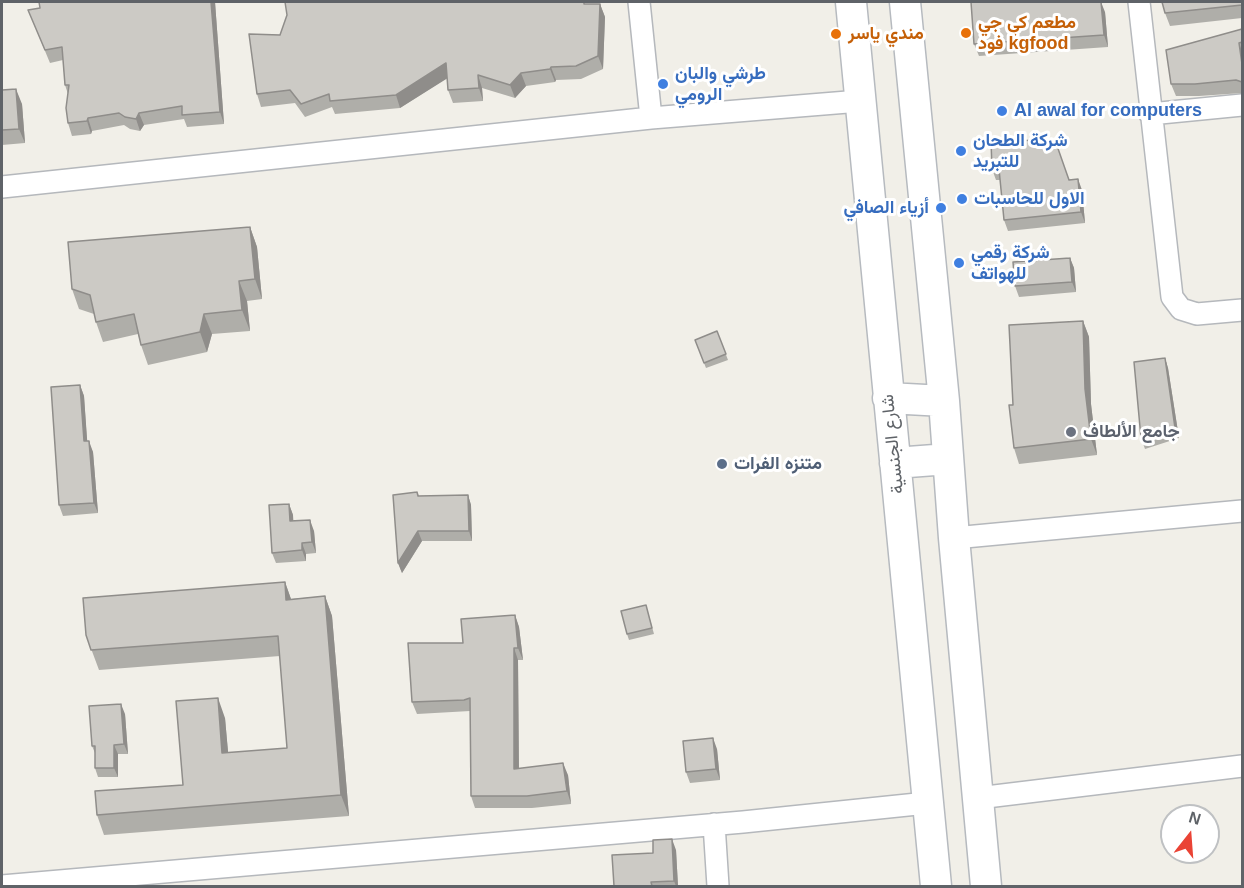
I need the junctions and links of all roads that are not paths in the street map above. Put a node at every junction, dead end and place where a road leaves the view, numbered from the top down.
1 (639, 2) edge
2 (851, 2) edge
3 (905, 2) edge
4 (1139, 2) edge
5 (860, 101) junction
6 (1242, 105) edge
7 (1150, 114) junction
8 (651, 118) junction
9 (2, 187) edge
10 (1242, 310) edge
11 (888, 398) junction
12 (944, 401) junction
13 (948, 459) junction
14 (895, 463) junction
15 (1242, 511) edge
16 (954, 538) junction
17 (1242, 766) edge
18 (978, 798) junction
19 (927, 803) junction
20 (714, 824) junction
21 (163, 878) edge
22 (2, 886) edge
23 (718, 886) edge
24 (936, 886) edge
25 (986, 886) edge

1 - 8 street
2 - 5 main road, شارع الجنسية
3 - 12 main road
4 - 7 street
5 - 8 street
5 - 11 main road, شارع الجنسية
6 - 7 street
7 - 10 street
8 - 9 street
11 - 12 main road
11 - 14 main road, شارع الجنسية
12 - 13 main road
13 - 14 main road
13 - 16 main road
14 - 19 main road, شارع الجنسية
15 - 16 street
16 - 18 main road
17 - 18 street
18 - 25 main road
19 - 20 street
19 - 24 main road, شارع الجنسية
20 - 21 street
20 - 23 street
21 - 22 street

